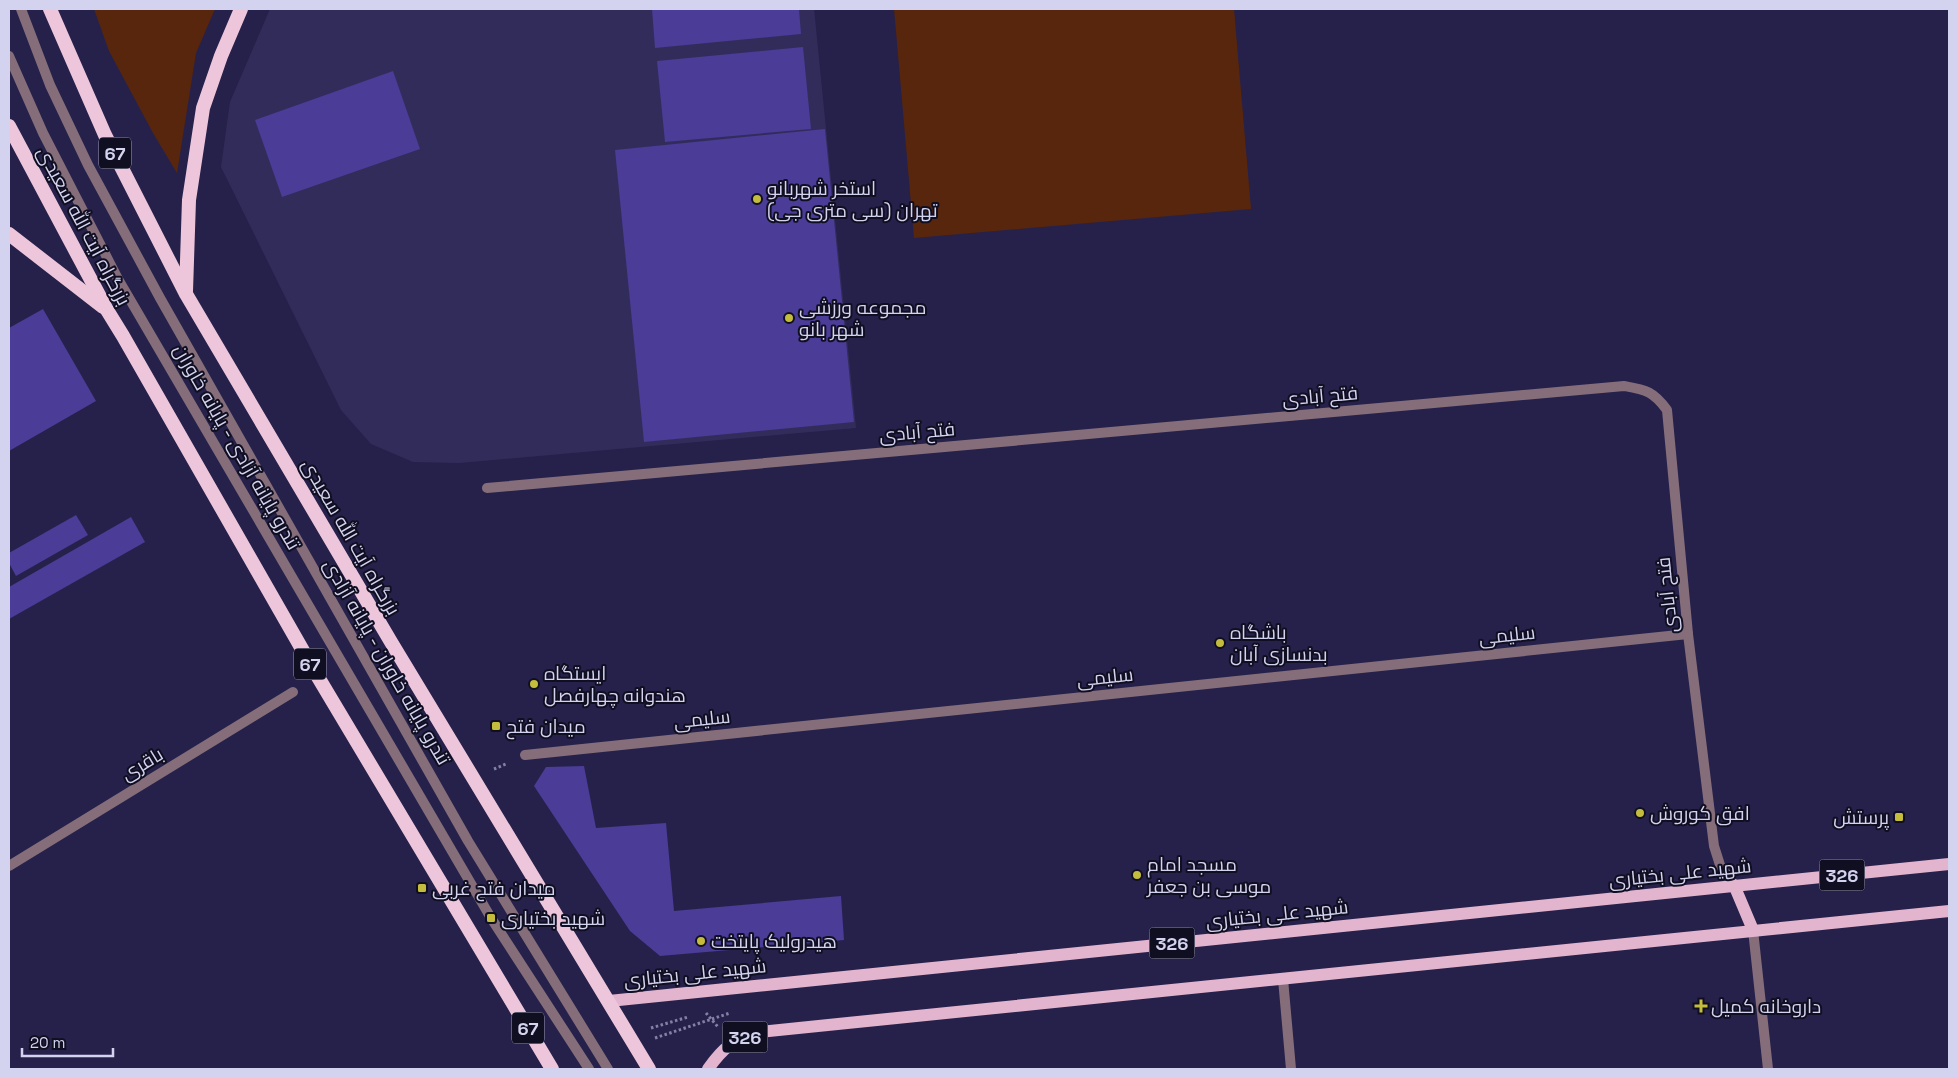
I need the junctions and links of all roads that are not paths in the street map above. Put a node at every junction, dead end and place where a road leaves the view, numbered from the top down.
1 (21, 9) edge
2 (50, 9) edge
3 (241, 9) edge
4 (9, 56) edge
5 (9, 126) edge
6 (9, 234) edge
7 (186, 294) junction
8 (107, 310) junction
9 (487, 488) dead end
10 (1688, 634) junction
11 (293, 692) dead end
12 (525, 755) road end
13 (1949, 864) edge
14 (9, 866) edge
15 (1734, 885) junction
16 (1949, 911) edge
17 (1753, 930) junction
18 (1283, 979) junction
19 (609, 1001) junction
20 (552, 1069) edge
21 (589, 1069) edge
22 (608, 1069) edge
23 (649, 1069) edge
24 (708, 1069) edge
25 (1291, 1069) edge
26 (1768, 1069) edge

1 - 22 street, تندرو پایانه خاوران - پایانه آزادی
2 - 7 highway, بزرگراه آیت الله سعیدی / 67
3 - 7 highway
4 - 21 street, تندرو پایانه آزادی - پایانه خاوران
5 - 8 highway, بزرگراه آیت الله سعیدی / 67
6 - 8 highway
7 - 19 highway, بزرگراه آیت الله سعیدی / 67
8 - 20 highway, بزرگراه آیت الله سعیدی / 67
9 - 10 street, فتح آبادی
10 - 12 street, سلیمی
10 - 15 street, فتح آبادی
11 - 14 street, باقری
13 - 15 main road, شهید علی بختیاری / 326
15 - 17 main road
15 - 19 main road, شهید علی بختیاری / 326
16 - 17 main road, 326
17 - 18 main road, 326
17 - 26 street
18 - 24 main road, 326
18 - 25 street
19 - 23 highway, بزرگراه آیت الله سعیدی / 67

